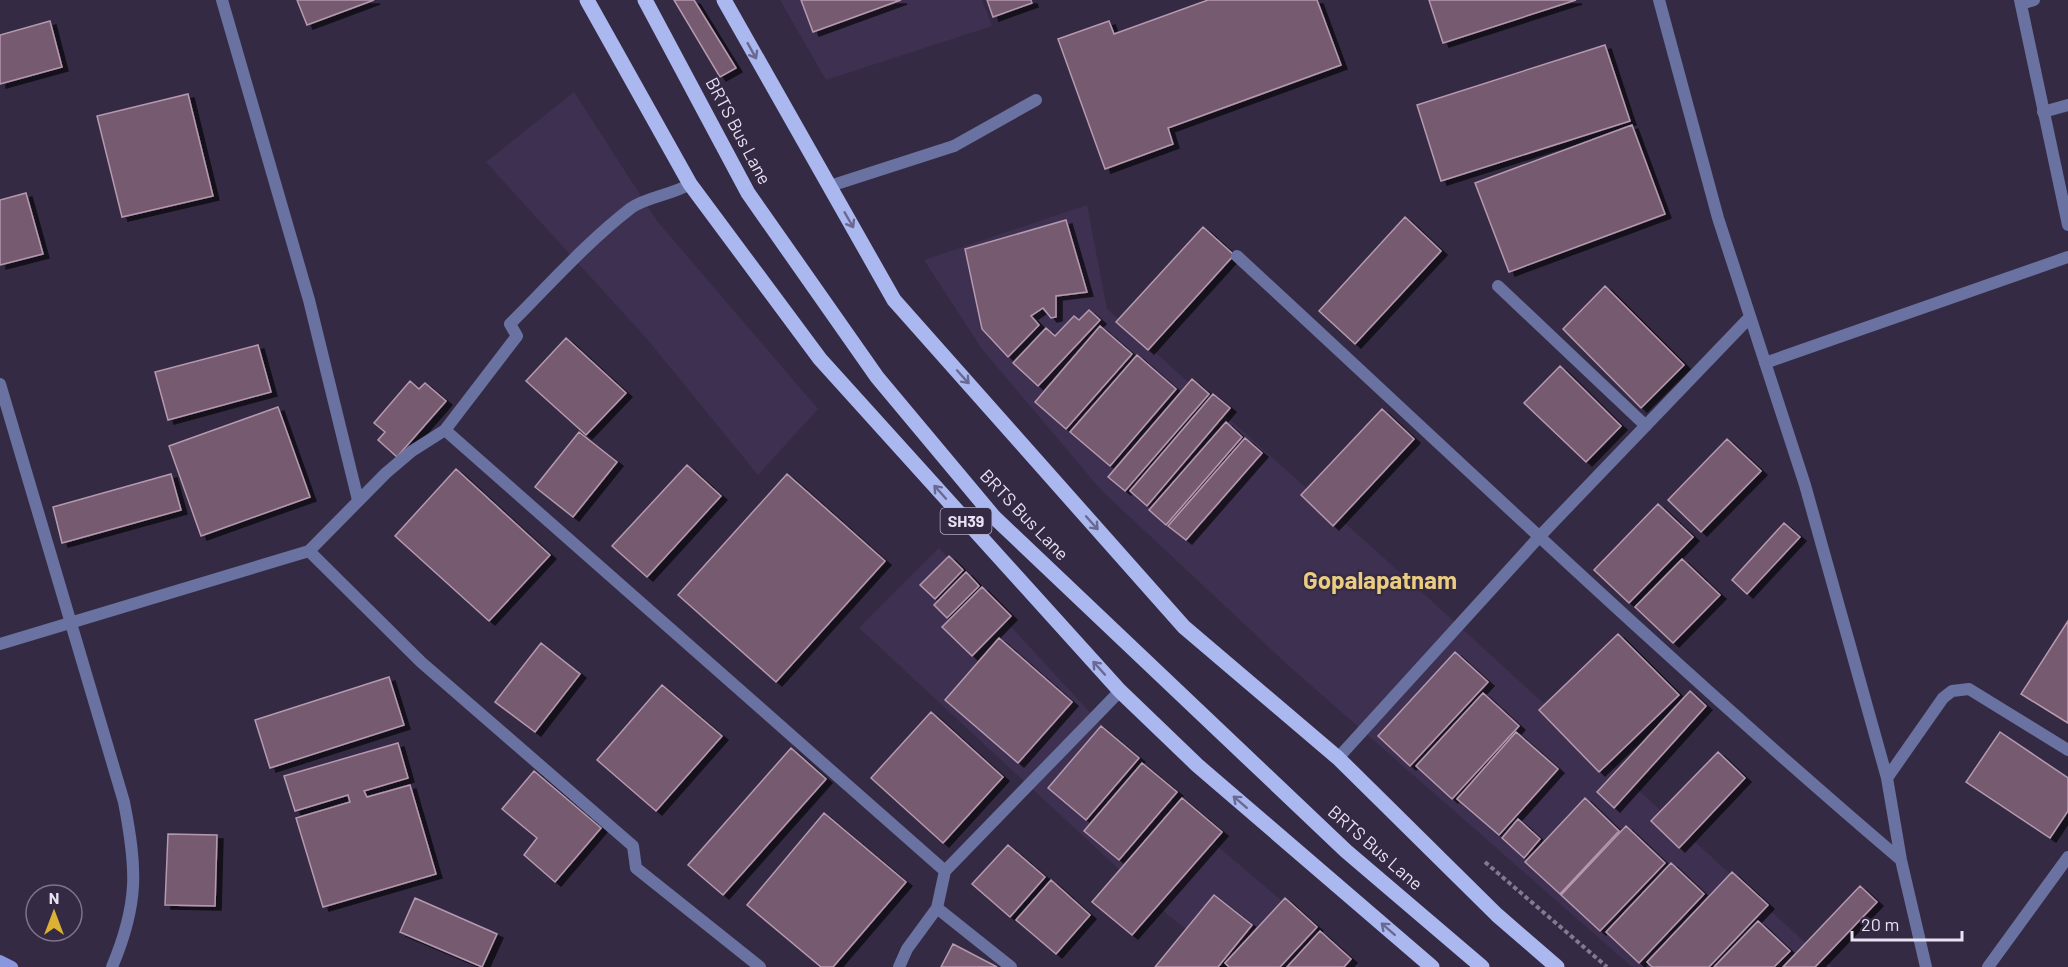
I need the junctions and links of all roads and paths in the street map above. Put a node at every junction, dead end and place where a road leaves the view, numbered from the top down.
1 (222, 0) edge
2 (587, 0) edge
3 (645, 0) edge
4 (724, 0) edge
5 (1659, 0) edge
6 (2034, 0) edge
7 (2020, 2) edge
8 (1036, 100) dead end
9 (2068, 105) edge
10 (2043, 112) junction
11 (690, 184) junction
12 (830, 186) junction
13 (2068, 225) edge
14 (1237, 256) dead end
15 (2068, 257) edge
16 (1498, 286) dead end
17 (1750, 317) junction
18 (1765, 363) junction
19 (0, 384) edge
20 (5, 420) edge
21 (1646, 426) junction
22 (445, 430) junction
23 (358, 500) junction
24 (1539, 537) junction
25 (309, 551) junction
26 (69, 623) junction
27 (0, 644) edge
28 (1120, 691) junction
29 (2068, 750) edge
30 (1338, 759) junction
31 (1887, 778) junction
32 (2068, 856) edge
33 (1482, 859) dead end
34 (1901, 860) junction
35 (945, 871) junction
36 (937, 908) junction
37 (0, 960) edge
38 (12, 967) edge
39 (112, 967) edge
40 (760, 967) edge
41 (899, 967) edge
42 (1011, 967) edge
43 (1432, 967) edge
44 (1482, 967) edge
45 (1557, 967) edge
46 (1607, 967) edge
47 (1926, 967) edge
48 (1988, 967) edge

1 - 23 street
2 - 11 main road, SH39
3 - 44 main road, BRTS Bus Lane
4 -> 12 main road
5 - 17 street
6 - 7 street
7 - 10 street
8 - 12 street
9 - 10 street
10 - 13 street
11 - 22 street
28 -> 11 main road, SH39
12 -> 30 main road
14 - 24 street
15 - 18 street
16 - 21 street
17 - 18 street
17 - 21 street
18 - 31 street
19 - 20 street
20 - 26 street
21 - 24 street
22 - 23 street
22 - 35 street
23 - 25 street
24 - 30 street
24 - 34 street
25 - 26 street
25 - 40 street
26 - 27 street
26 - 39 street
28 - 35 street
43 -> 28 main road, SH39
29 - 31 street
30 - 45 main road
31 - 34 street
32 - 48 street
33 - 46 path
34 - 47 street
35 - 36 street
36 - 41 street
36 - 42 street
37 - 38 main road

